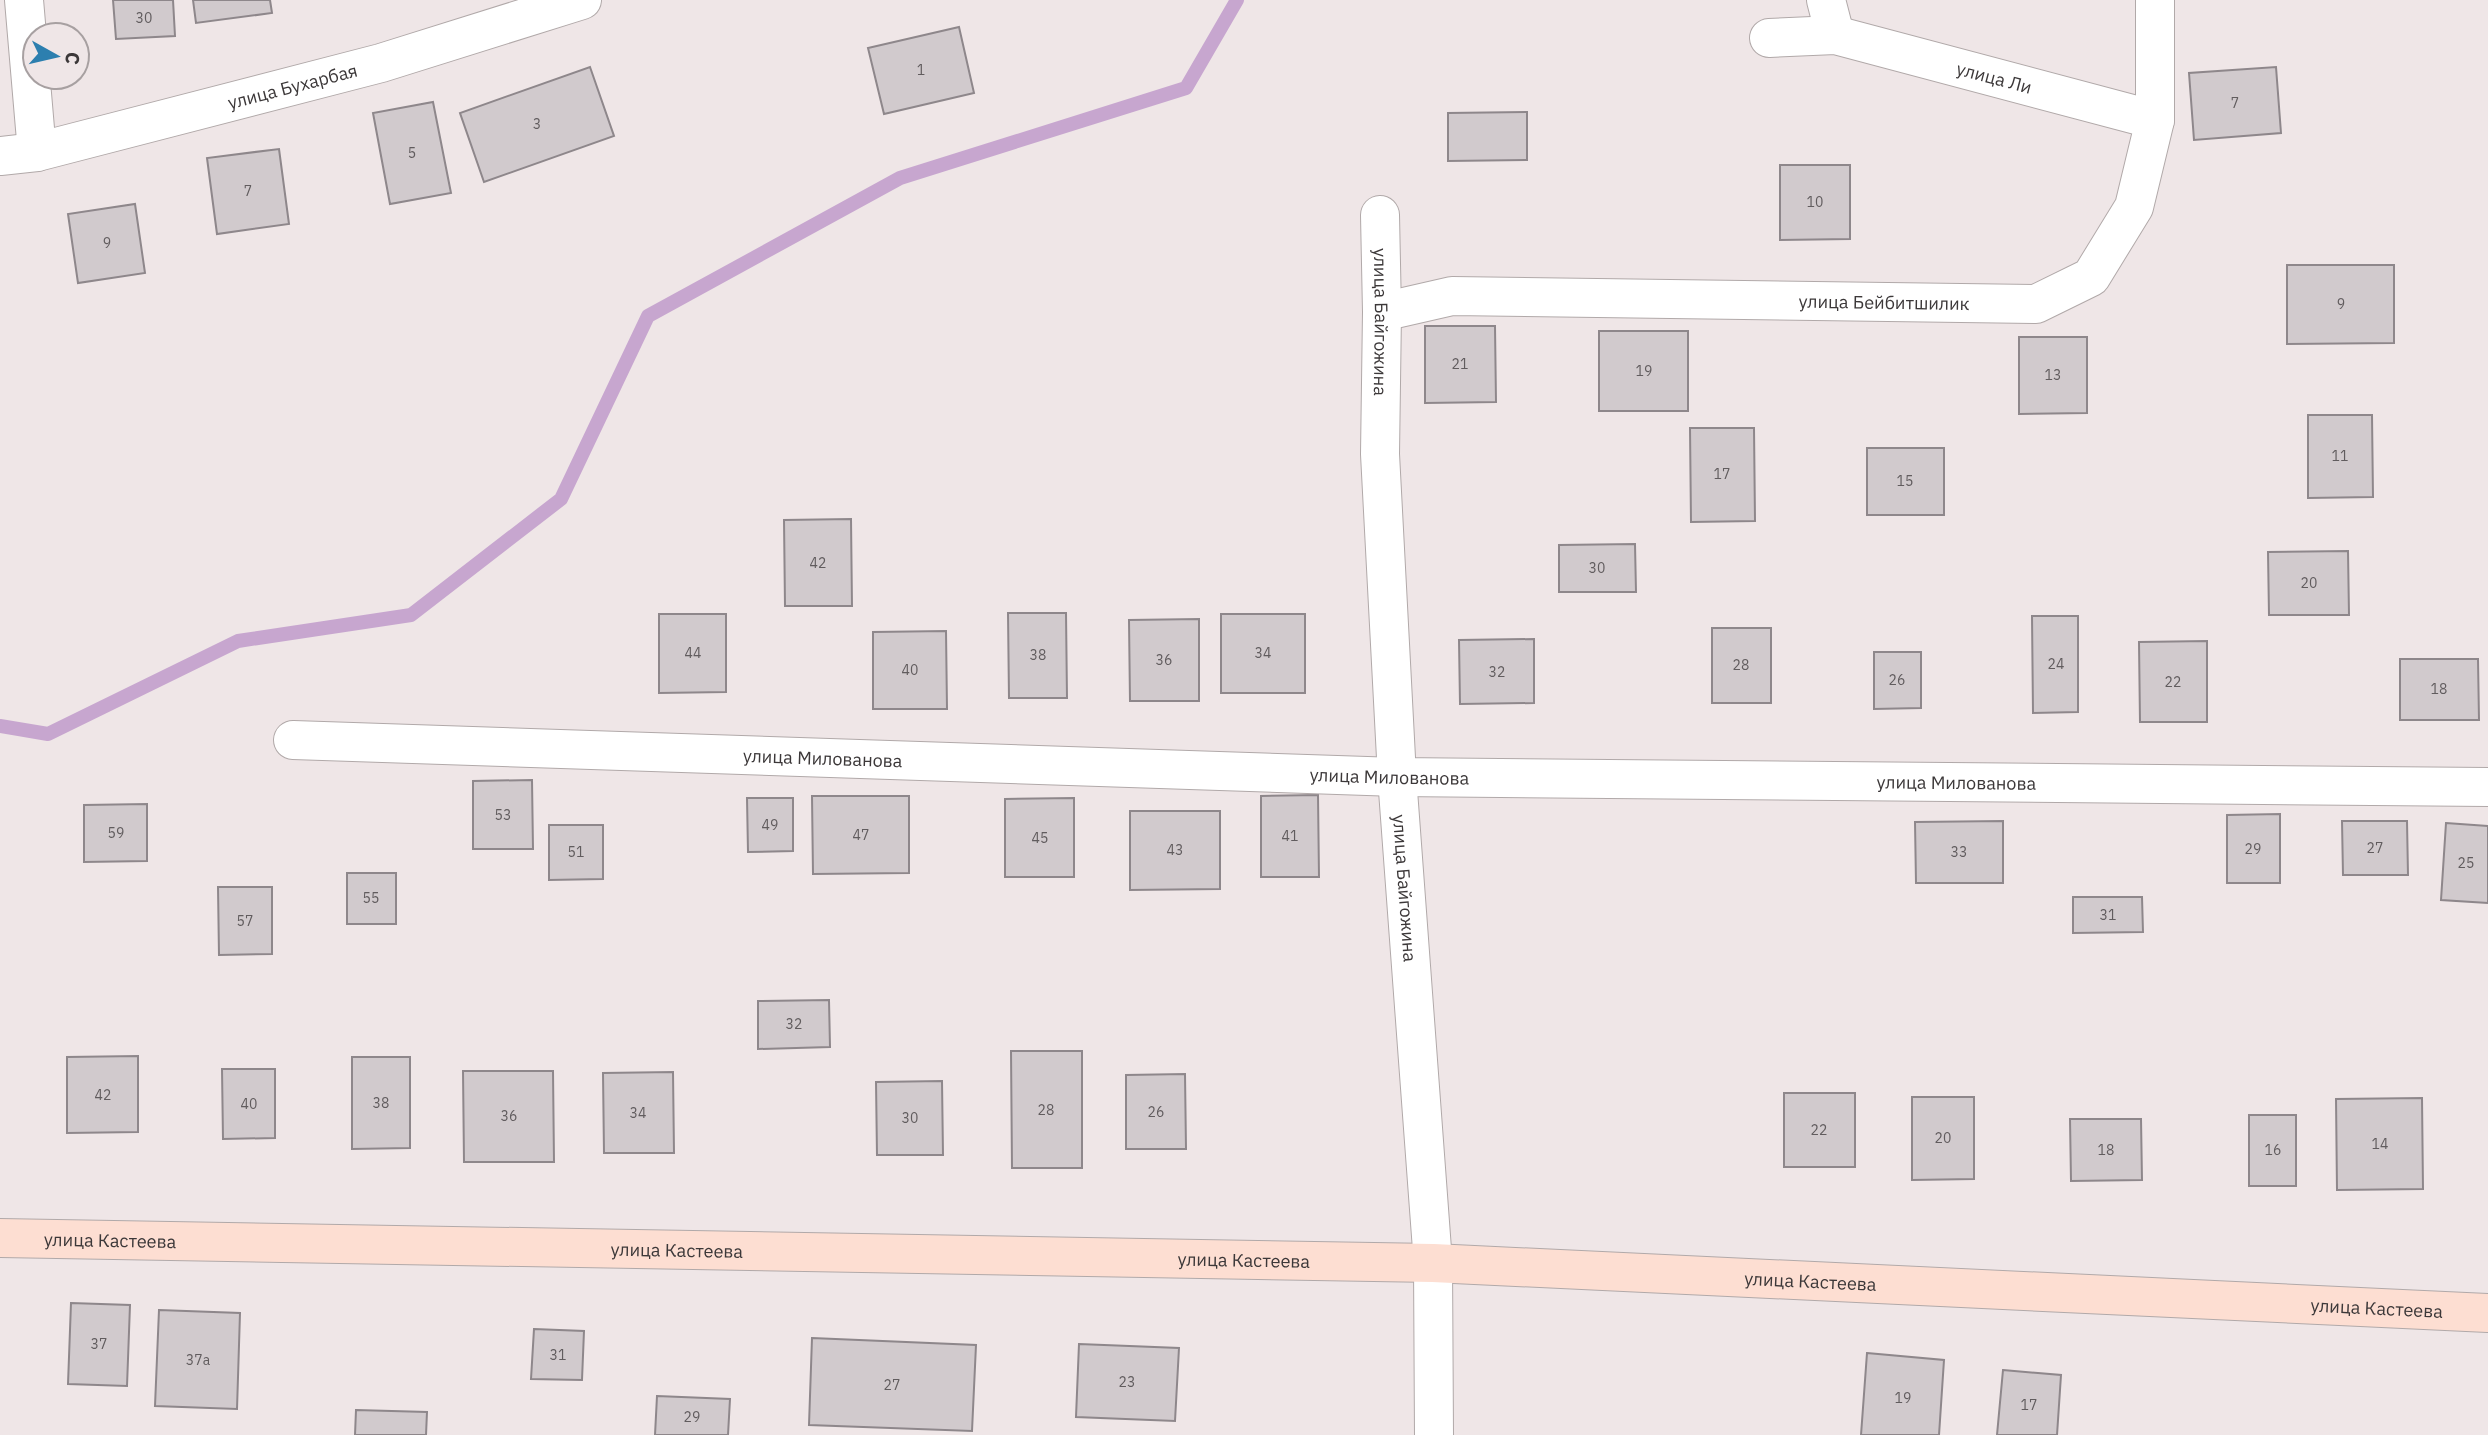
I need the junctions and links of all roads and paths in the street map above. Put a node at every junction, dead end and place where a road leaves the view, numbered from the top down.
1 (24, 0) edge
2 (582, 0) edge
3 (2155, 0) edge
4 (1831, 17) edge
5 (1769, 38) dead end
6 (2155, 120) junction
7 (37, 152) junction
8 (0, 156) edge
9 (1380, 215) dead end
10 (1382, 312) junction
11 (293, 740) dead end
12 (1397, 777) junction
13 (2488, 788) edge
14 (0, 1238) edge
15 (1433, 1263) junction
16 (2488, 1313) edge
17 (1434, 1435) edge

1 - 7 street
2 - 7 street, улица Бухарбая
3 - 6 street, улица Бейбитшилик
4 - 5 street, улица Ли
4 - 6 street, улица Ли
6 - 10 street, улица Бейбитшилик
7 - 8 street, улица Бухарбая
9 - 10 street, улица Байгожина
10 - 12 street, улица Байгожина
11 - 12 street, улица Милованова
12 - 13 street, улица Милованова
12 - 15 street, улица Байгожина
14 - 15 street, улица Кастеева
15 - 16 street, улица Кастеева
15 - 17 street, улица Байгожина

